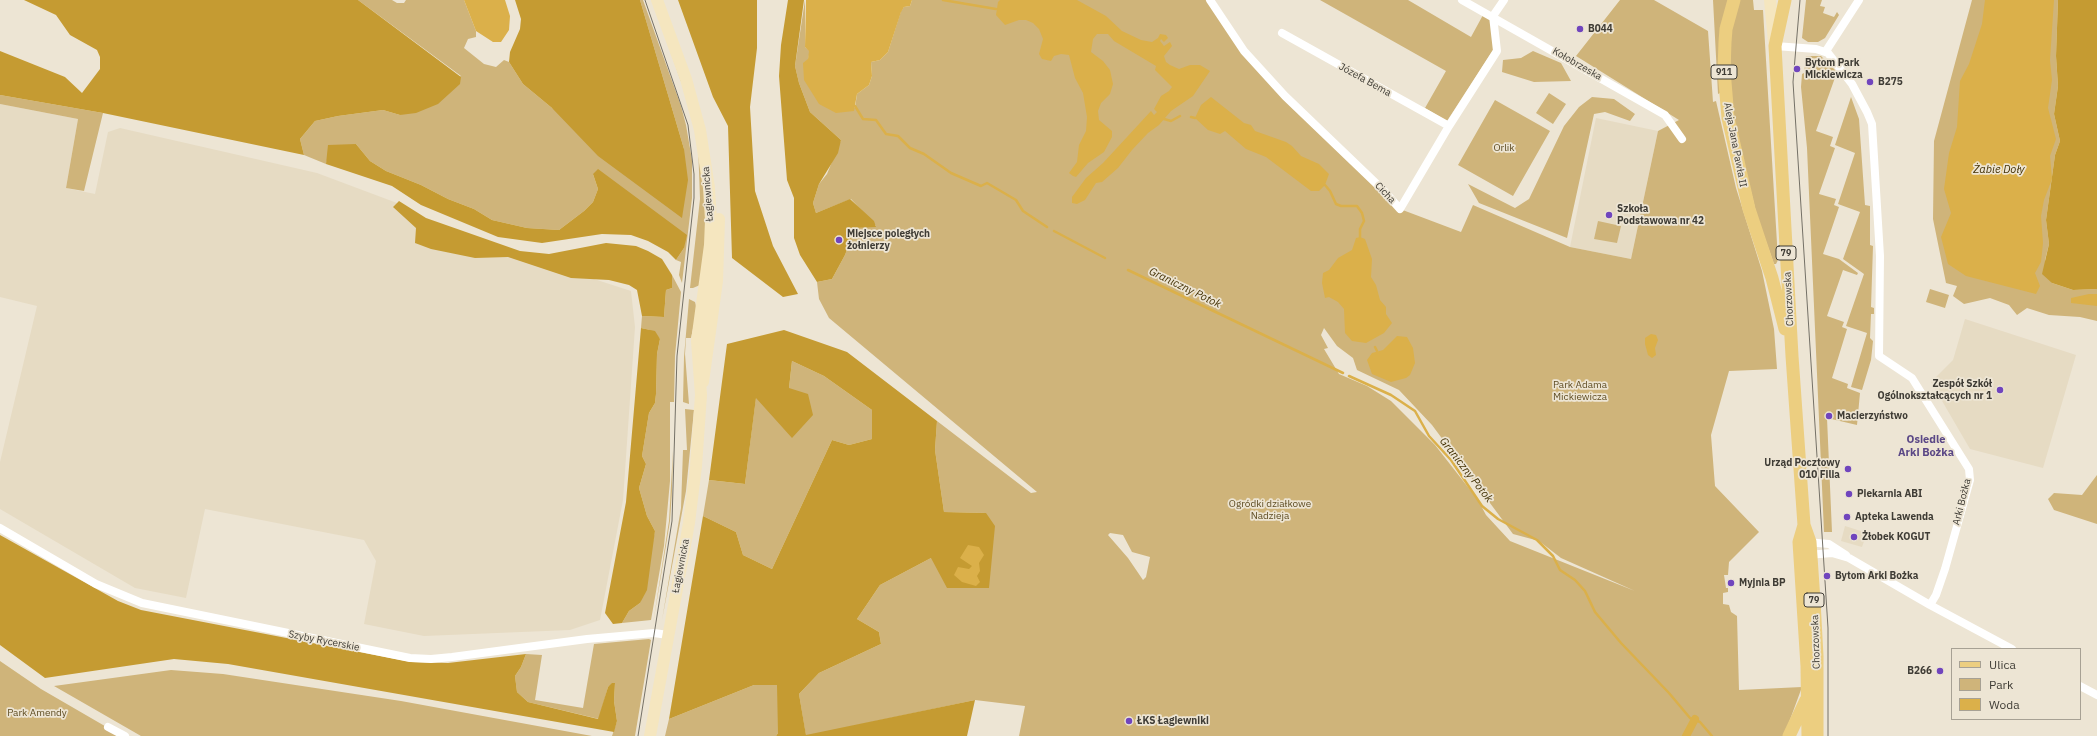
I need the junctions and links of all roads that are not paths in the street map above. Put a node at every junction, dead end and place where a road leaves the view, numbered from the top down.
1 (657, 0) edge
2 (666, 0) edge
3 (1210, 0) edge
4 (1462, 0) edge
5 (1504, 0) edge
6 (1734, 0) edge
7 (1770, 0) edge
8 (1785, 0) edge
9 (1859, 0) edge
10 (1493, 16) junction
11 (1282, 33) dead end
12 (1775, 46) junction
13 (1826, 52) junction
14 (1448, 126) junction
15 (1682, 139) dead end
16 (1792, 356) junction
17 (701, 395) junction
18 (0, 528) edge
19 (1805, 548) junction
20 (1849, 558) junction
21 (1930, 605) junction
22 (668, 635) junction
23 (2010, 648) edge
24 (2081, 687) edge
25 (2097, 695) edge
26 (1807, 696) junction
27 (108, 726) dead end
28 (125, 736) edge
29 (650, 736) edge
30 (1789, 736) edge
31 (1808, 736) edge
32 (1817, 736) edge

1 - 17 main road, Łagiewnicka
2 - 17 main road, Łagiewnicka
3 - 14 street, Cicha
4 - 10 street, Kołobrzeska
5 - 10 street
6 - 16 main road, Aleja Jana Pawła II / 911
7 - 12 main road, Chorzowska / 79
8 - 12 main road
9 - 13 street
10 - 14 street, Cicha
10 - 15 street, Kołobrzeska
11 - 14 street, Józefa Bema
12 - 13 street
12 - 16 main road, Chorzowska / 79
13 - 21 street, Arki Bożka
16 - 19 main road, Chorzowska / 79
17 - 22 main road, Łagiewnicka
18 - 22 street, Szyby Rycerskie
19 - 20 street
19 - 20 street
19 - 26 main road, Chorzowska / 79
19 - 32 main road, Chorzowska / 79
20 - 21 street
21 - 23 street
22 - 29 main road, Łagiewnicka
24 - 25 street
26 - 30 main road
26 - 31 main road, Chorzowska / 79
27 - 28 street

